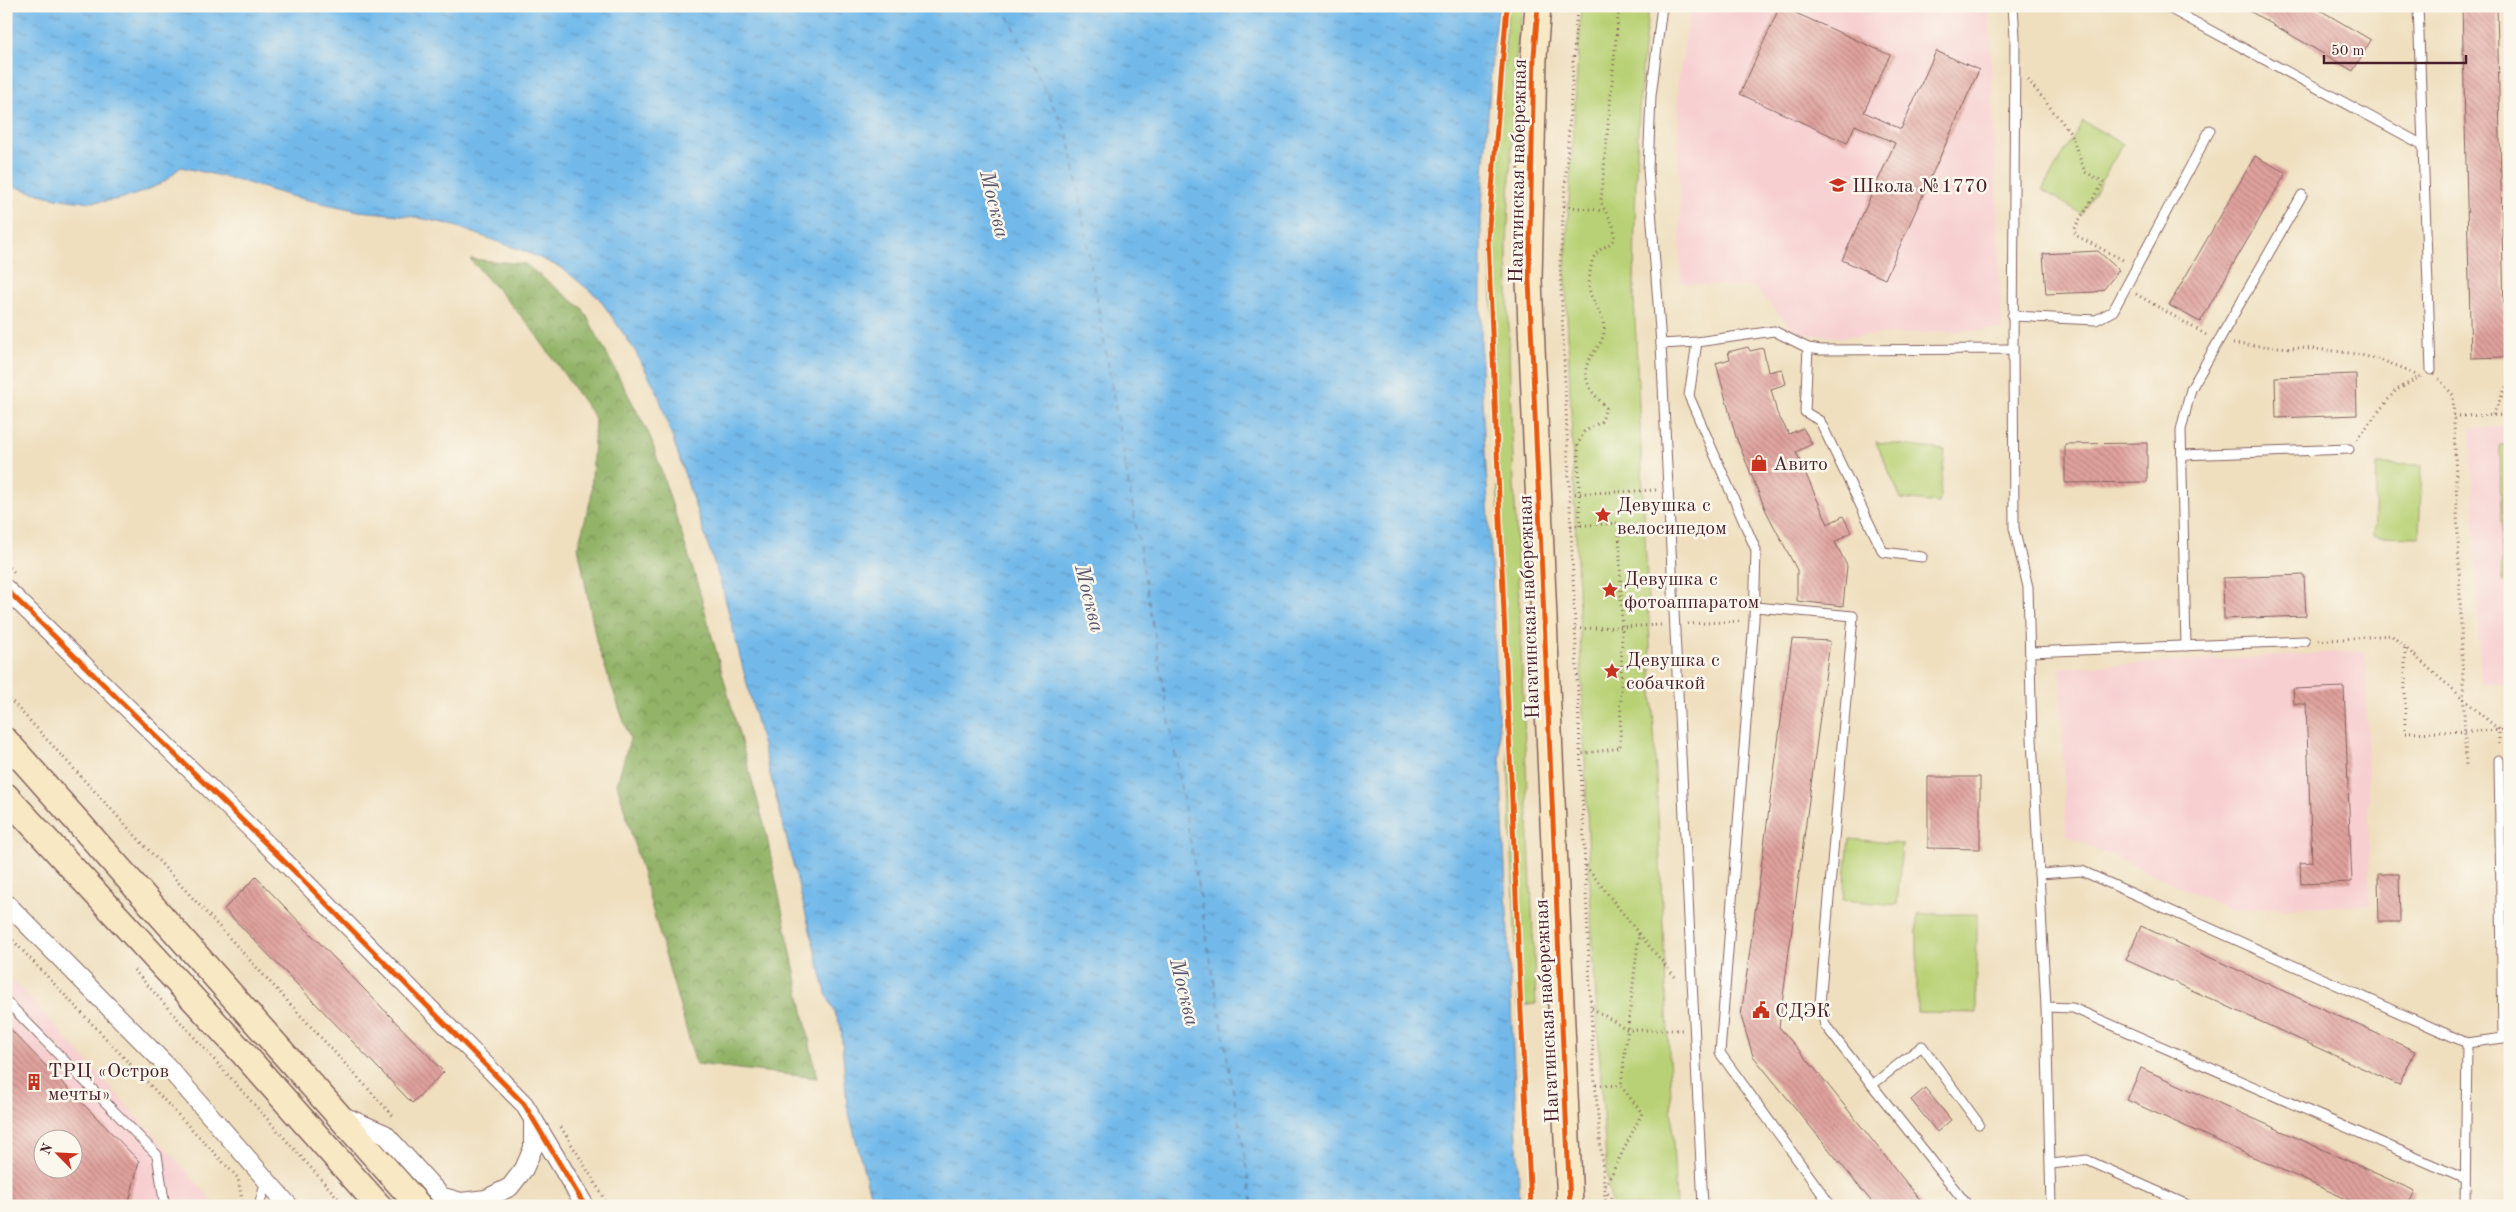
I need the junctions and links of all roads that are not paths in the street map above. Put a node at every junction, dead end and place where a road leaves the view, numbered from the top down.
1 (1538, 6) edge
2 (1662, 6) edge
3 (2013, 6) edge
4 (2165, 6) edge
5 (2416, 8) edge
6 (2210, 130) dead end
7 (2424, 145) junction
8 (2302, 195) dead end
9 (2012, 316) junction
10 (1697, 342) junction
11 (1660, 344) junction
12 (1808, 348) junction
13 (2013, 349) junction
14 (2431, 370) road end
15 (2349, 449) road end
16 (2182, 455) junction
17 (1922, 557) dead end
18 (6, 589) edge
19 (1755, 607) junction
20 (2305, 642) road end
21 (2186, 646) junction
22 (2030, 652) junction
23 (6, 741) edge
24 (2499, 760) dead end
25 (6, 796) edge
26 (2040, 874) junction
27 (6, 903) edge
28 (6, 1001) edge
29 (2046, 1007) junction
30 (2506, 1040) edge
31 (2467, 1043) junction
32 (1872, 1085) junction
33 (336, 1114) junction
34 (533, 1119) junction
35 (1979, 1124) dead end
36 (2051, 1164) junction
37 (2465, 1179) junction
38 (266, 1181) junction
39 (163, 1206) edge
40 (259, 1206) edge
41 (289, 1206) edge
42 (379, 1206) edge
43 (419, 1206) edge
44 (585, 1206) edge
45 (1570, 1206) edge
46 (1703, 1206) edge
47 (1831, 1206) edge
48 (1968, 1206) edge
49 (2051, 1206) edge
50 (2190, 1206) edge
51 (2465, 1206) edge

1 - 45 street, Нагатинская набережная
2 - 11 lane
3 - 9 lane
4 - 7 lane
5 - 7 lane
6 - 9 lane
7 - 14 lane
8 - 16 lane
9 - 13 lane
10 - 11 lane
10 - 12 lane
10 - 19 lane
11 - 46 lane
12 - 13 lane
12 - 17 lane
13 - 22 lane
15 - 16 lane
16 - 21 lane
18 - 34 street
19 - 32 lane
19 - 47 lane
20 - 21 lane
21 - 22 lane
22 - 26 lane
23 - 33 street
24 - 30 lane
25 - 42 street
26 - 29 lane
26 - 31 lane
27 - 38 street
28 - 39 lane
29 - 36 lane
29 - 37 lane
30 - 31 lane
31 - 37 lane
32 - 35 lane
32 - 48 lane
33 - 34 street
33 - 43 street
34 - 44 street
36 - 49 lane
36 - 50 lane
37 - 51 lane
38 - 40 lane
38 - 41 street

